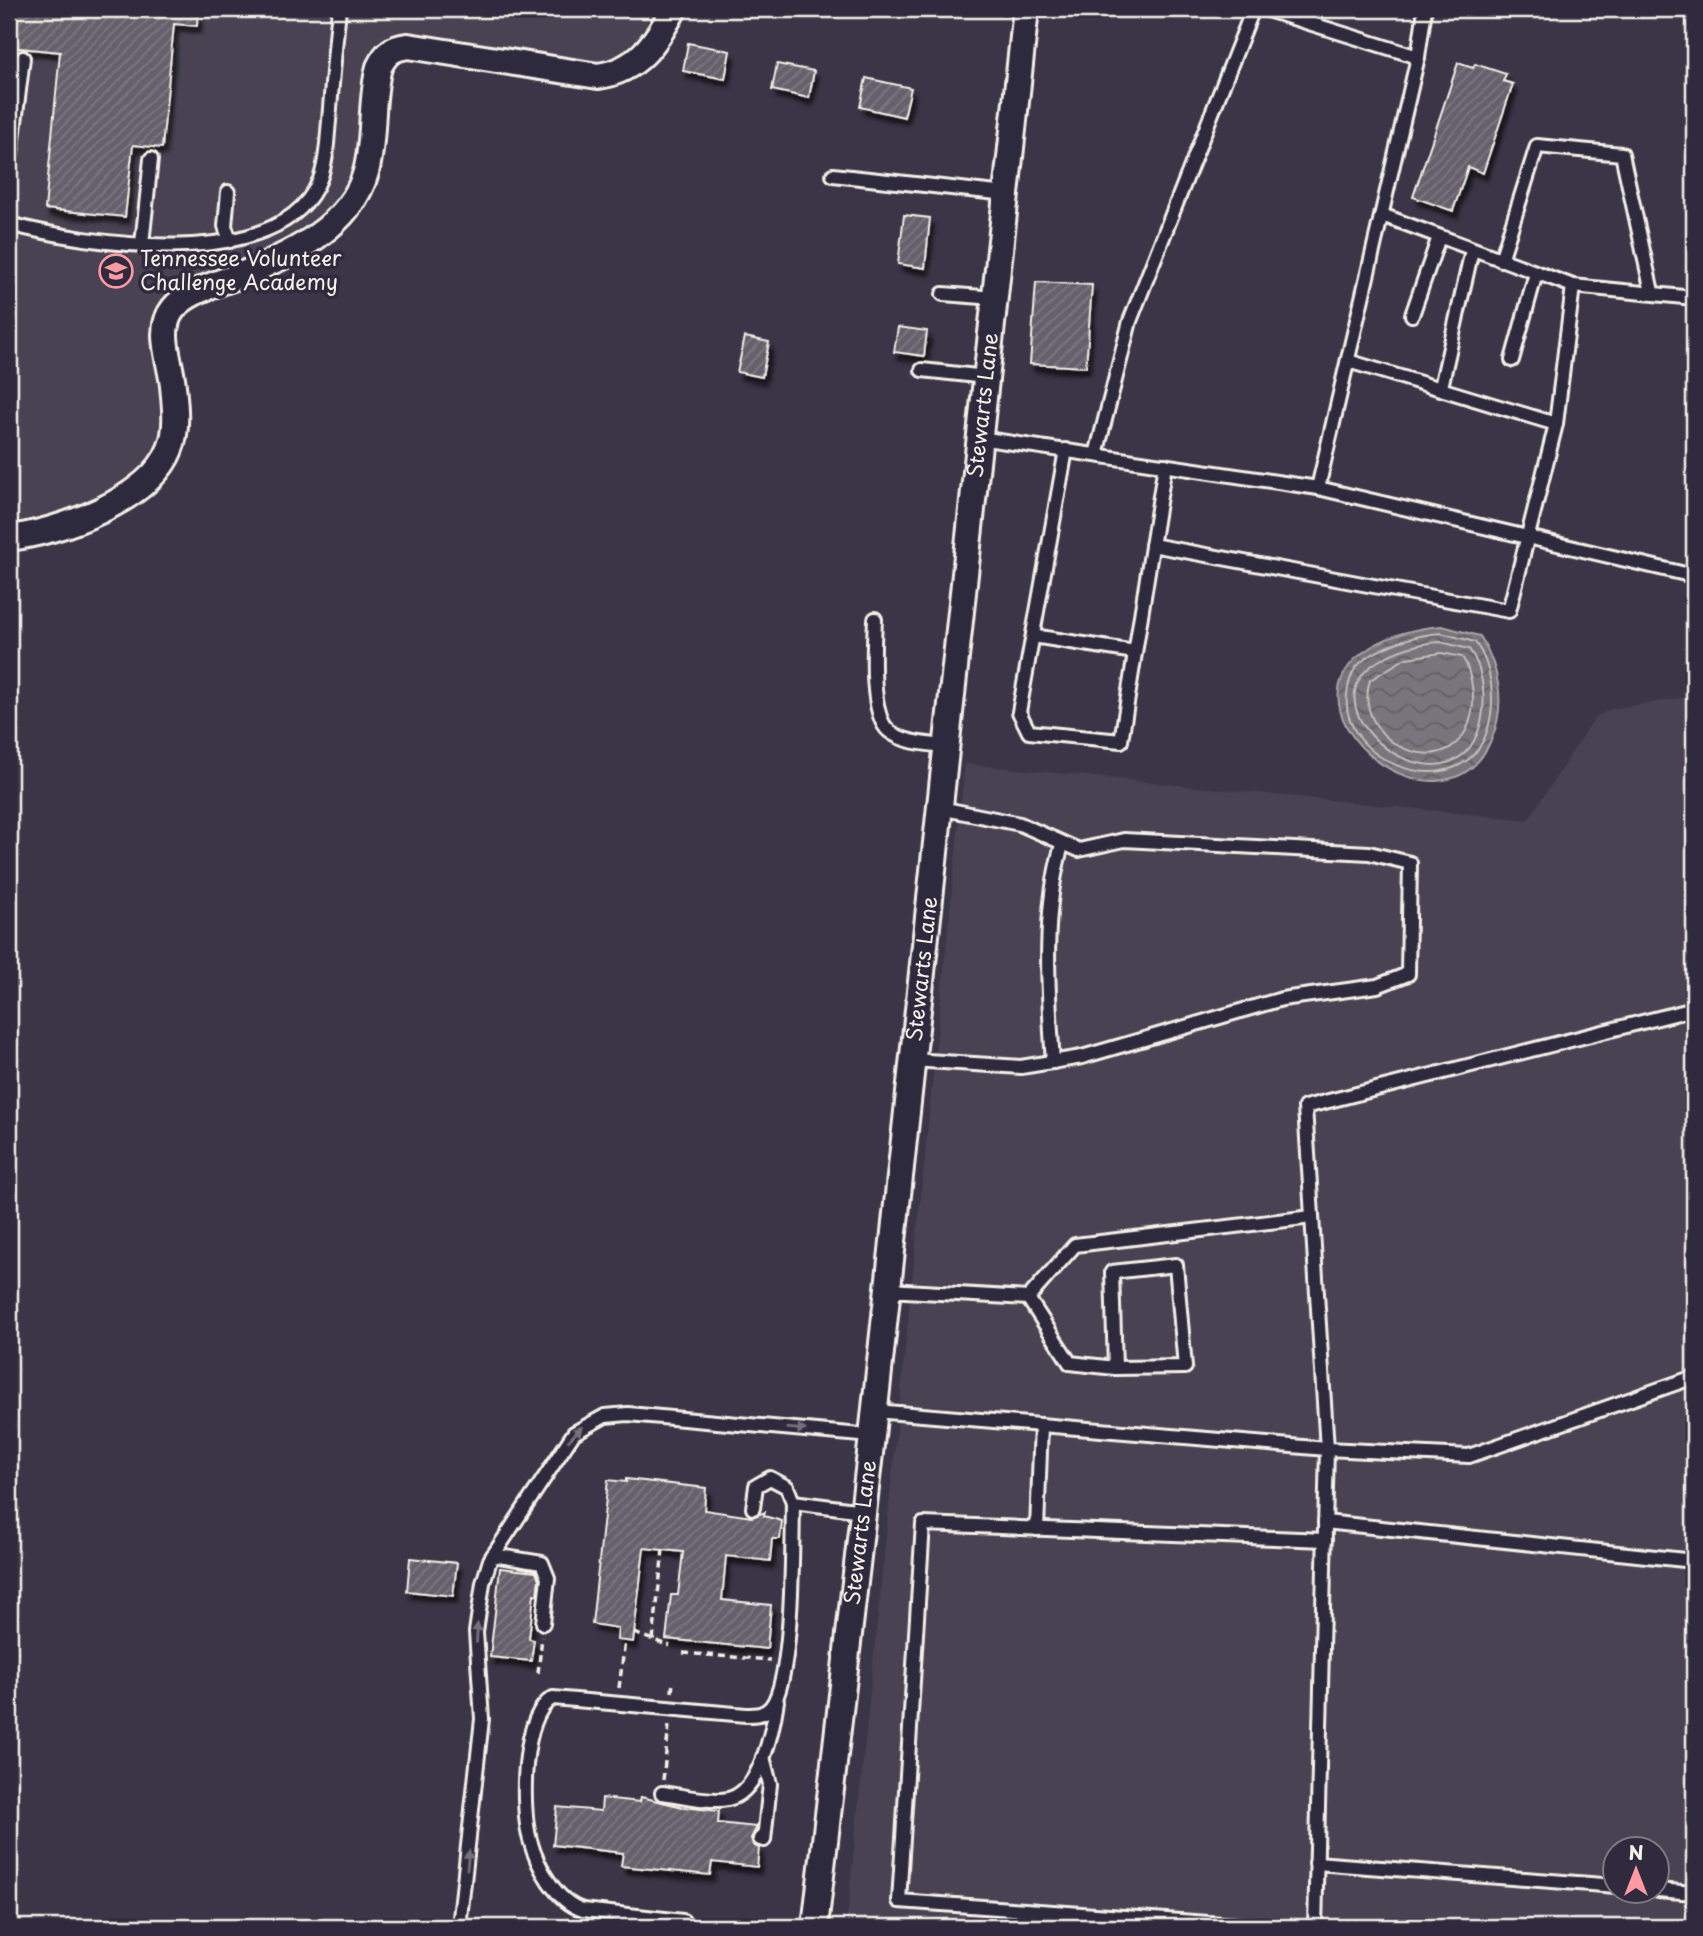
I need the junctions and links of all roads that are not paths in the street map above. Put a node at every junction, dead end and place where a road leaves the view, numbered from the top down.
1 (339, 9) edge
2 (674, 9) edge
3 (1026, 9) edge
4 (1253, 9) edge
5 (1264, 9) edge
6 (1425, 9) edge
7 (1418, 57) junction
8 (23, 58) dead end
9 (151, 159) dead end
10 (9, 172) edge
11 (834, 175) dead end
12 (228, 192) dead end
13 (1006, 194) junction
14 (1382, 215) junction
15 (9, 224) edge
16 (1439, 237) junction
17 (230, 241) junction
18 (142, 244) junction
19 (1472, 250) junction
20 (1501, 260) junction
21 (1536, 273) junction
22 (1573, 285) junction
23 (1652, 292) junction
24 (943, 294) dead end
25 (995, 298) junction
26 (1694, 298) edge
27 (1412, 315) dead end
28 (1348, 360) junction
29 (1512, 360) dead end
30 (922, 370) dead end
31 (986, 377) junction
32 (1441, 387) junction
33 (1556, 424) junction
34 (979, 438) junction
35 (1066, 450) junction
36 (1096, 455) junction
37 (1165, 465) junction
38 (1318, 488) junction
39 (1526, 536) junction
40 (9, 538) edge
41 (1152, 545) junction
42 (1694, 576) edge
43 (875, 619) dead end
44 (1033, 636) junction
45 (1135, 652) junction
46 (946, 746) junction
47 (940, 808) junction
48 (1062, 845) junction
49 (1694, 1009) edge
50 (912, 1060) junction
51 (1054, 1062) junction
52 (1312, 1217) junction
53 (888, 1290) junction
54 (1028, 1297) junction
55 (1115, 1368) junction
56 (1694, 1377) edge
57 (874, 1411) junction
58 (1041, 1425) junction
59 (872, 1436) junction
60 (1327, 1449) junction
61 (793, 1502) junction
62 (753, 1508) dead end
63 (863, 1511) junction
64 (1325, 1522) junction
65 (1037, 1529) junction
66 (1325, 1540) junction
67 (493, 1555) junction
68 (1694, 1562) edge
69 (543, 1623) road end
70 (779, 1686) junction
71 (764, 1757) junction
72 (662, 1793) road end
73 (760, 1839) dead end
74 (1316, 1863) junction
75 (1602, 1885) edge
76 (1672, 1891) edge
77 (1694, 1893) edge
78 (683, 1921) dead end
79 (459, 1927) edge
80 (815, 1927) edge
81 (1265, 1927) edge
82 (1315, 1927) edge

1 - 17 lane
2 - 40 street
3 - 13 street, Stewarts Lane
4 - 36 lane
5 - 7 lane
6 - 7 lane
7 - 14 lane
8 - 10 lane
9 - 18 lane
11 - 13 lane
12 - 17 lane
13 - 25 street, Stewarts Lane
14 - 16 lane
14 - 28 lane
15 - 18 lane
16 - 19 lane
16 - 27 lane
17 - 18 lane
19 - 20 lane
19 - 32 lane
20 - 21 lane
20 - 23 lane
21 - 22 lane
21 - 29 lane
22 - 23 lane
22 - 33 lane
23 - 26 lane
24 - 25 lane
25 - 31 street, Stewarts Lane
28 - 32 lane
28 - 38 lane
30 - 31 lane
31 - 34 street, Stewarts Lane
32 - 33 lane
33 - 39 lane
34 - 35 lane
34 - 46 street, Stewarts Lane
35 - 36 lane
35 - 44 lane
36 - 37 lane
37 - 38 lane
37 - 41 lane
38 - 39 lane
39 - 41 lane
39 - 42 lane
41 - 45 lane
43 - 46 lane
44 - 45 lane
44 - 45 lane
46 - 47 street, Stewarts Lane
47 - 48 lane
47 - 50 street, Stewarts Lane
48 - 51 lane
48 - 51 lane
49 - 52 lane
50 - 51 lane
50 - 53 street, Stewarts Lane
52 - 54 lane
52 - 60 lane
53 - 54 lane
53 - 57 street, Stewarts Lane
54 - 55 lane
55 - 55 lane
56 - 60 lane
57 - 58 lane
57 - 59 street, Stewarts Lane
58 - 60 lane
58 - 65 lane
59 - 63 street, Stewarts Lane
67 -> 59 lane
60 - 64 lane
61 - 62 lane
61 - 63 lane
61 - 70 lane
63 - 80 street, Stewarts Lane
64 - 66 lane
64 - 68 lane
65 - 66 lane
65 - 81 lane
66 - 74 lane
67 - 69 lane
79 -> 67 lane
70 - 71 lane
70 - 78 lane
71 - 72 lane
71 - 73 lane
74 - 75 lane
74 - 82 lane
76 - 77 lane

